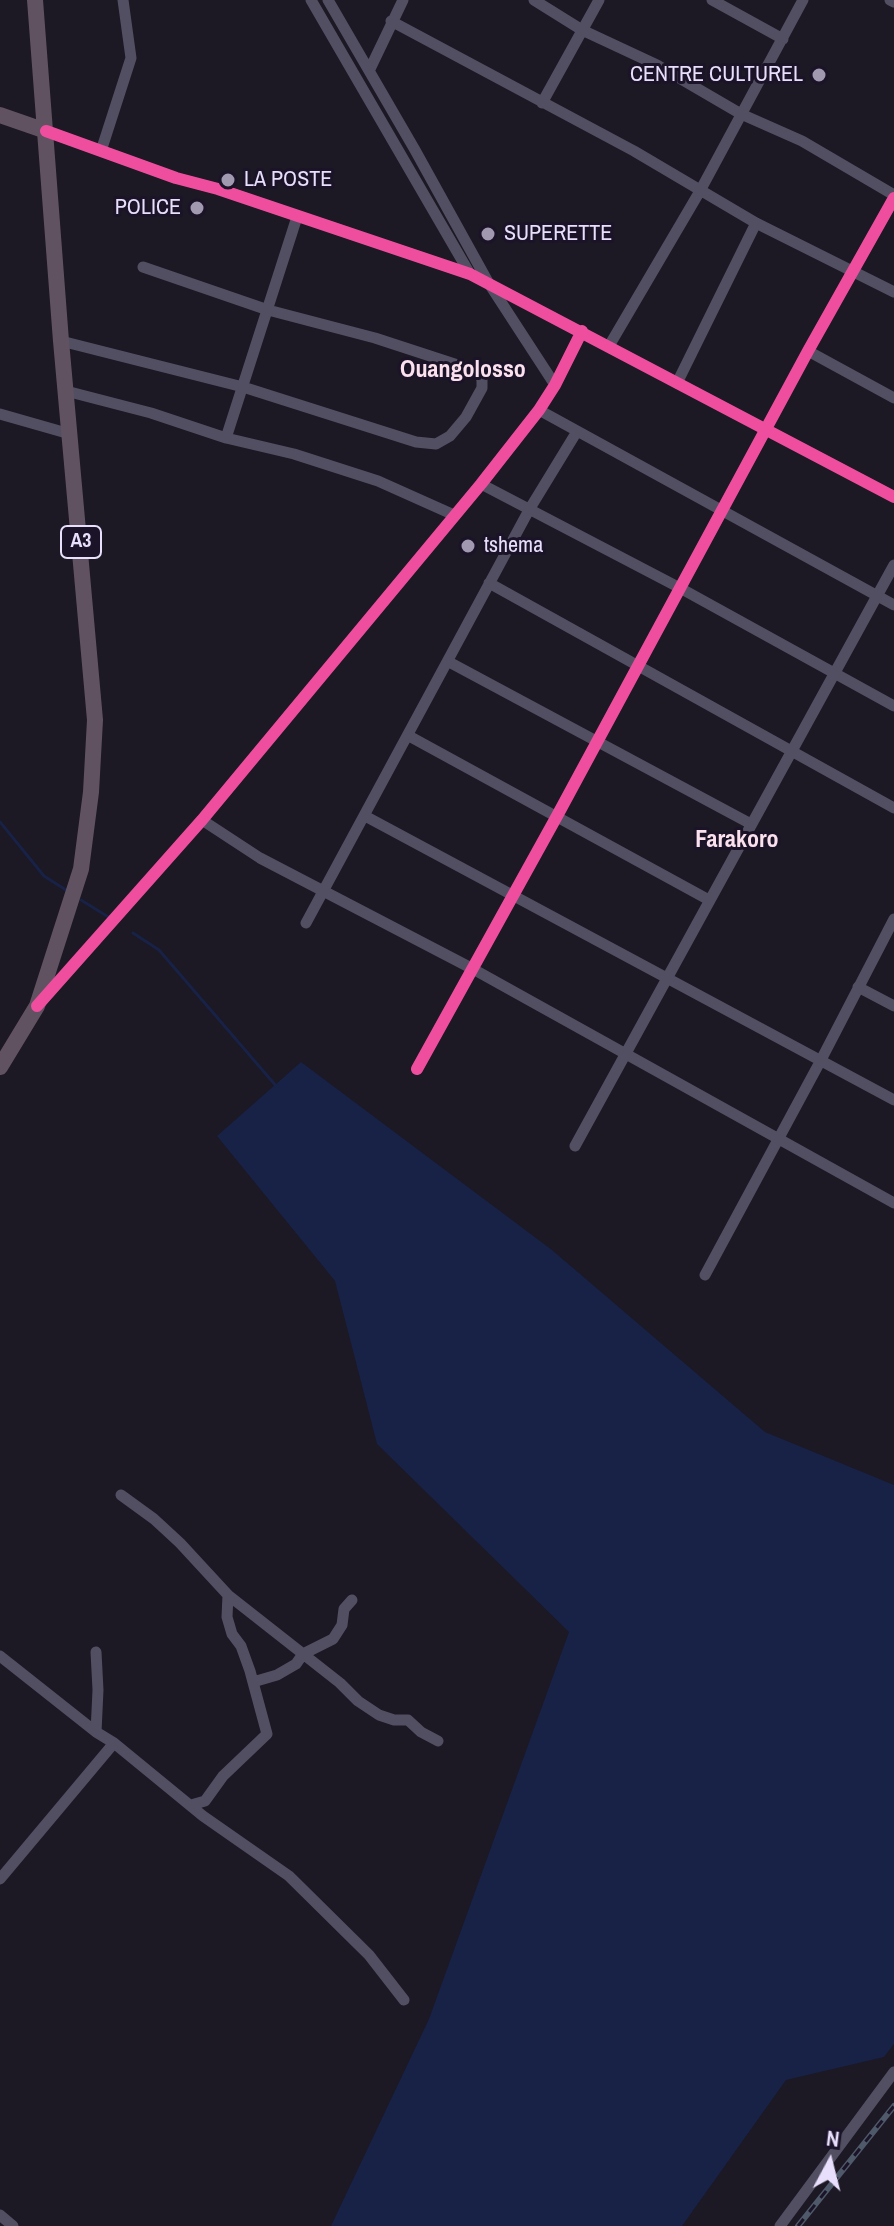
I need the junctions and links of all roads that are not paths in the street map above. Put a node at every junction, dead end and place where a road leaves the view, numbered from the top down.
1 (35, 0) edge
2 (123, 0) edge
3 (311, 0) edge
4 (328, 0) edge
5 (403, 0) edge
6 (534, 0) edge
7 (599, 0) edge
8 (712, 0) edge
9 (803, 0) edge
10 (391, 21) junction
11 (582, 30) junction
12 (783, 39) junction
13 (369, 71) junction
14 (542, 103) junction
15 (741, 114) junction
16 (0, 115) edge
17 (46, 131) junction
18 (101, 151) junction
19 (700, 191) junction
20 (894, 196) edge
21 (297, 217) junction
22 (756, 223) junction
23 (143, 267) dead end
24 (853, 270) junction
25 (470, 274) junction
26 (488, 282) junction
27 (894, 292) edge
28 (268, 310) junction
29 (582, 331) junction
30 (61, 341) junction
31 (609, 346) junction
32 (808, 351) junction
33 (677, 383) junction
34 (555, 385) junction
35 (243, 387) junction
36 (66, 391) junction
37 (894, 398) edge
38 (539, 410) junction
39 (0, 414) edge
40 (766, 429) junction
41 (576, 433) junction
42 (70, 434) junction
43 (226, 438) junction
44 (481, 484) junction
45 (894, 497) edge
46 (529, 510) junction
47 (722, 510) junction
48 (454, 515) junction
49 (894, 565) edge
50 (489, 583) junction
51 (680, 588) junction
52 (877, 596) junction
53 (894, 605) edge
54 (449, 662) junction
55 (638, 666) junction
56 (836, 672) junction
57 (894, 706) edge
58 (409, 736) junction
59 (598, 741) junction
60 (790, 752) junction
61 (894, 808) edge
62 (365, 816) junction
63 (557, 816) junction
64 (202, 820) junction
65 (751, 824) junction
66 (321, 892) junction
67 (512, 896) junction
68 (709, 900) junction
69 (894, 919) edge
70 (306, 923) dead end
71 (473, 969) junction
72 (666, 979) junction
73 (858, 987) junction
74 (37, 1006) junction
75 (894, 1006) edge
76 (625, 1054) junction
77 (821, 1060) junction
78 (0, 1067) edge
79 (417, 1069) dead end
80 (894, 1100) edge
81 (778, 1137) junction
82 (575, 1146) dead end
83 (894, 1203) edge
84 (705, 1275) dead end
85 (121, 1495) dead end
86 (228, 1595) junction
87 (352, 1600) dead end
88 (96, 1652) dead end
89 (303, 1654) junction
90 (0, 1656) edge
91 (253, 1682) junction
92 (96, 1732) junction
93 (438, 1741) dead end
94 (114, 1743) junction
95 (191, 1805) junction
96 (0, 1879) edge
97 (404, 2000) dead end
98 (894, 2072) edge
99 (0, 2215) edge
100 (13, 2226) edge
101 (780, 2226) edge

1 - 17 highway, A3
2 - 18 street
3 - 25 street
4 - 13 street
5 - 10 street
6 - 11 street
7 - 11 street
8 - 12 street
9 - 12 street
10 - 13 street
10 - 14 street
11 - 14 street
11 - 15 street
12 - 15 street
13 - 26 street
14 - 19 street
15 - 19 street
15 - 20 street
16 - 17 highway
17 - 18 street
17 - 30 highway, A3
18 - 21 street
19 - 22 street
19 - 31 street
20 - 24 street
21 - 25 street
21 - 28 street
22 - 24 street
22 - 33 street
23 - 28 street
24 - 27 street
24 - 32 street
25 - 26 street
26 - 29 street
26 - 34 street
28 - 35 street
28 - 35 street
29 - 31 street
29 - 34 street
30 - 35 street
30 - 36 highway, A3
31 - 33 street
32 - 37 street
32 - 40 street
33 - 40 street
34 - 38 street
35 - 43 street
36 - 42 highway, A3
36 - 43 street
38 - 41 street
38 - 44 street
39 - 42 street
40 - 45 street
40 - 47 street
41 - 46 street
41 - 47 street
42 - 74 highway, A3
43 - 48 street
44 - 46 street
44 - 48 street
46 - 50 street
46 - 51 street
47 - 51 street
47 - 52 street
48 - 64 street
49 - 52 street
50 - 54 street
50 - 55 street
51 - 55 street
51 - 56 street
52 - 53 street
52 - 56 street
54 - 58 street
54 - 59 street
55 - 59 street
55 - 60 street
56 - 57 street
56 - 60 street
58 - 62 street
58 - 63 street
59 - 63 street
59 - 65 street
60 - 61 street
60 - 65 street
62 - 66 street
62 - 67 street
63 - 67 street
63 - 68 street
64 - 66 street
64 - 74 street
65 - 68 street
66 - 70 street
66 - 71 street
67 - 71 street
67 - 72 street
68 - 72 street
69 - 73 street
71 - 76 street
71 - 79 street
72 - 76 street
72 - 77 street
73 - 75 street
73 - 77 street
74 - 78 highway, A3
76 - 81 street
76 - 82 street
77 - 80 street
77 - 81 street
81 - 83 street
81 - 84 street
85 - 86 street
86 - 89 street
86 - 91 street
87 - 89 street
88 - 92 street
89 - 91 street
89 - 93 street
90 - 92 street
91 - 95 street
92 - 94 street
94 - 95 street
94 - 96 street
95 - 97 street
98 - 101 street
99 - 100 street

